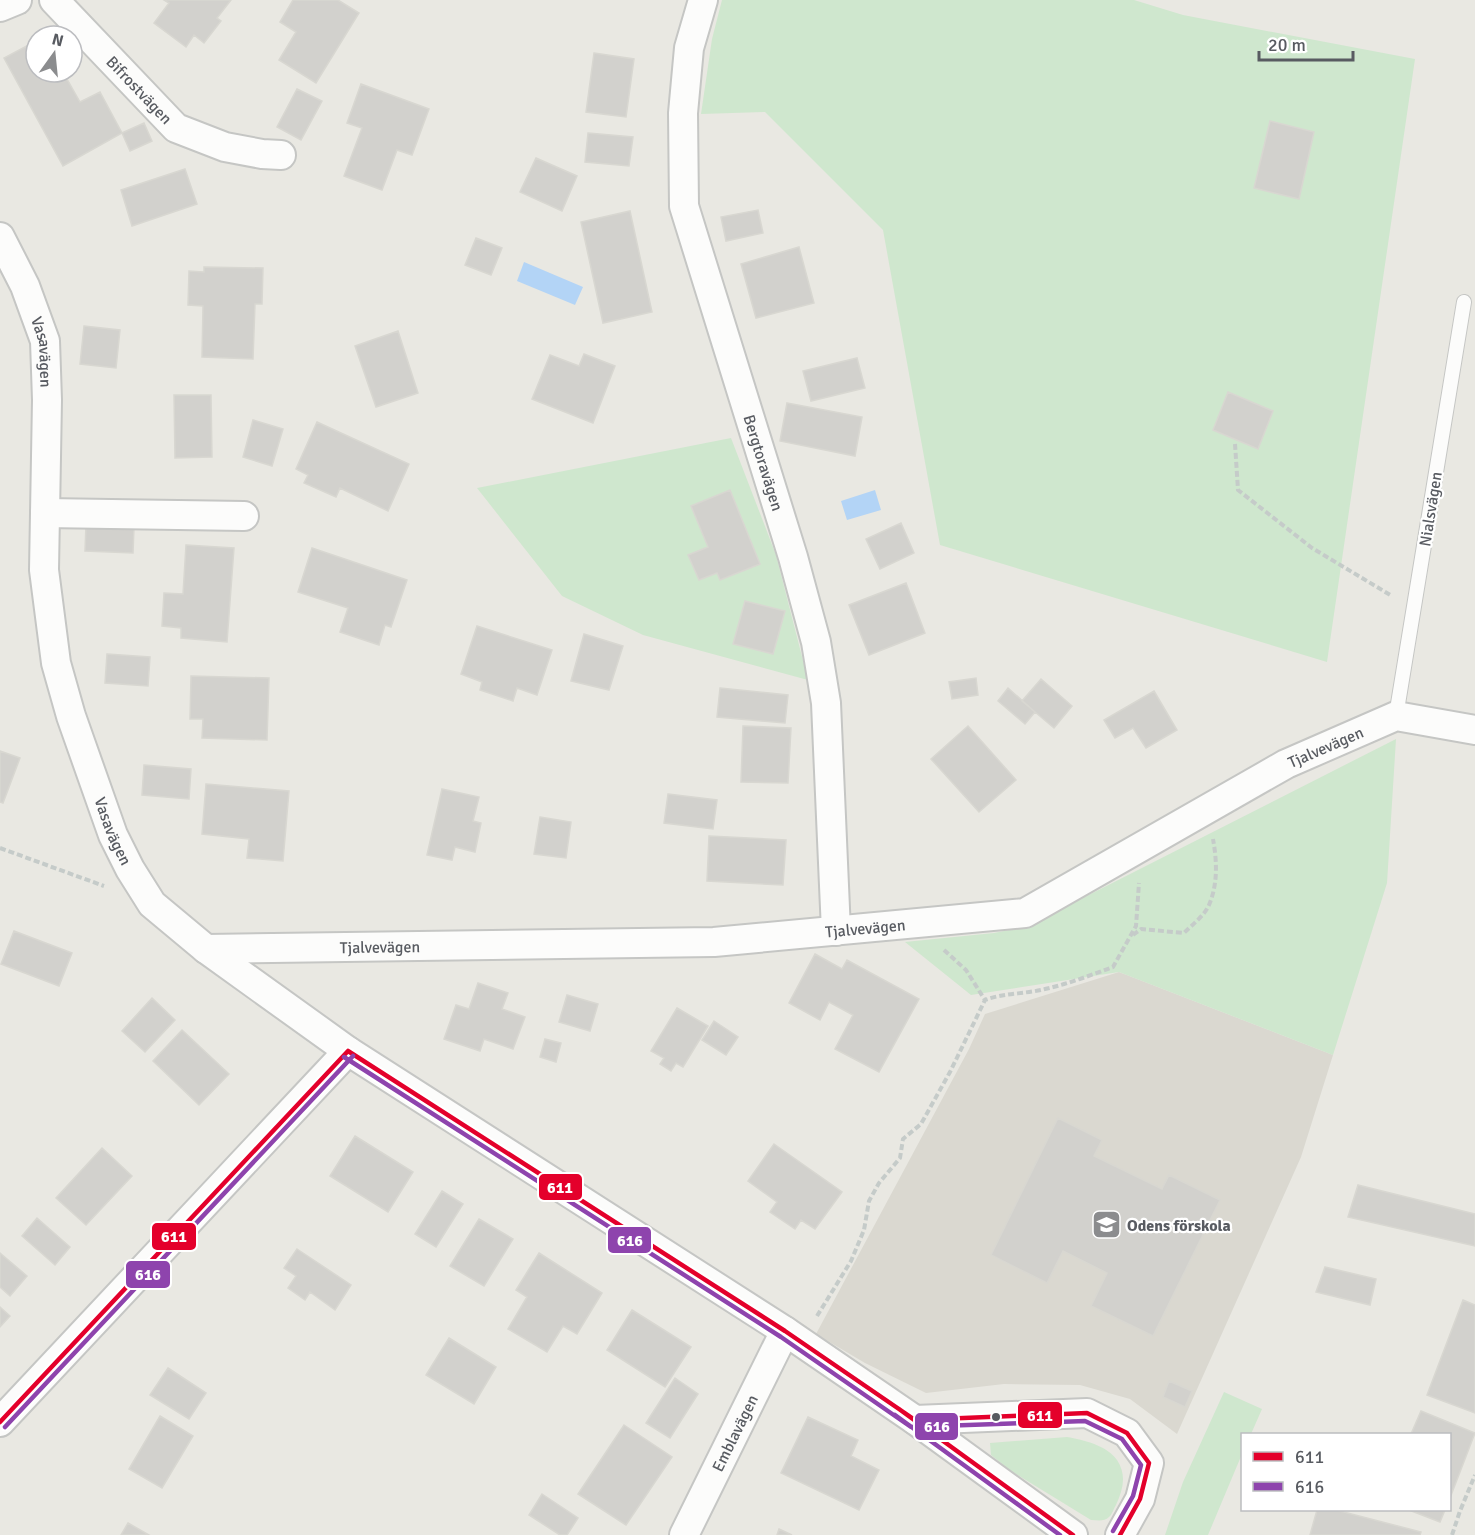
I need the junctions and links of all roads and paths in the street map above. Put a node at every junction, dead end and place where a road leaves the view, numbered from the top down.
1 (17, 0) edge
2 (54, 0) edge
3 (703, 0) edge
4 (0, 7) edge
5 (281, 154) dead end
6 (0, 237) edge
7 (1464, 302) dead end
8 (1235, 444) dead end
9 (45, 513) junction
10 (244, 516) dead end
11 (1414, 608) junction
12 (1396, 716) junction
13 (1475, 730) edge
14 (1208, 809) junction
15 (1141, 847) junction
16 (0, 848) edge
17 (109, 888) dead end
18 (915, 924) junction
19 (836, 931) junction
20 (1132, 935) junction
21 (206, 949) junction
22 (985, 1000) junction
23 (348, 1051) junction
24 (793, 1337) junction
25 (915, 1420) junction
26 (0, 1422) edge
27 (1475, 1475) edge
28 (684, 1535) edge
29 (1073, 1535) edge
30 (1120, 1535) edge
31 (1452, 1535) edge

1 - 4 street
2 - 5 street, Bifrostvägen
3 - 19 street, Bergtoravägen
6 - 9 street, Vasavägen
7 - 11 lane, Nialsvägen
8 - 11 path
9 - 10 street
9 - 21 street, Vasavägen
11 - 12 lane, Nialsvägen
12 - 13 street
12 - 14 street, Tjalvevägen
14 - 15 street, Tjalvevägen
14 - 20 path
15 - 18 street, Tjalvevägen
15 - 20 path
16 - 17 path
18 - 19 street, Tjalvevägen
18 - 22 path
19 - 21 street, Tjalvevägen
20 - 22 path
21 - 23 street, Vasavägen
22 - 24 path
23 - 24 street, Vasavägen
23 - 26 street
24 - 25 street, Vasavägen
24 - 28 street, Emblavägen
25 - 29 street, Vasavägen
25 - 30 street
27 - 31 path

